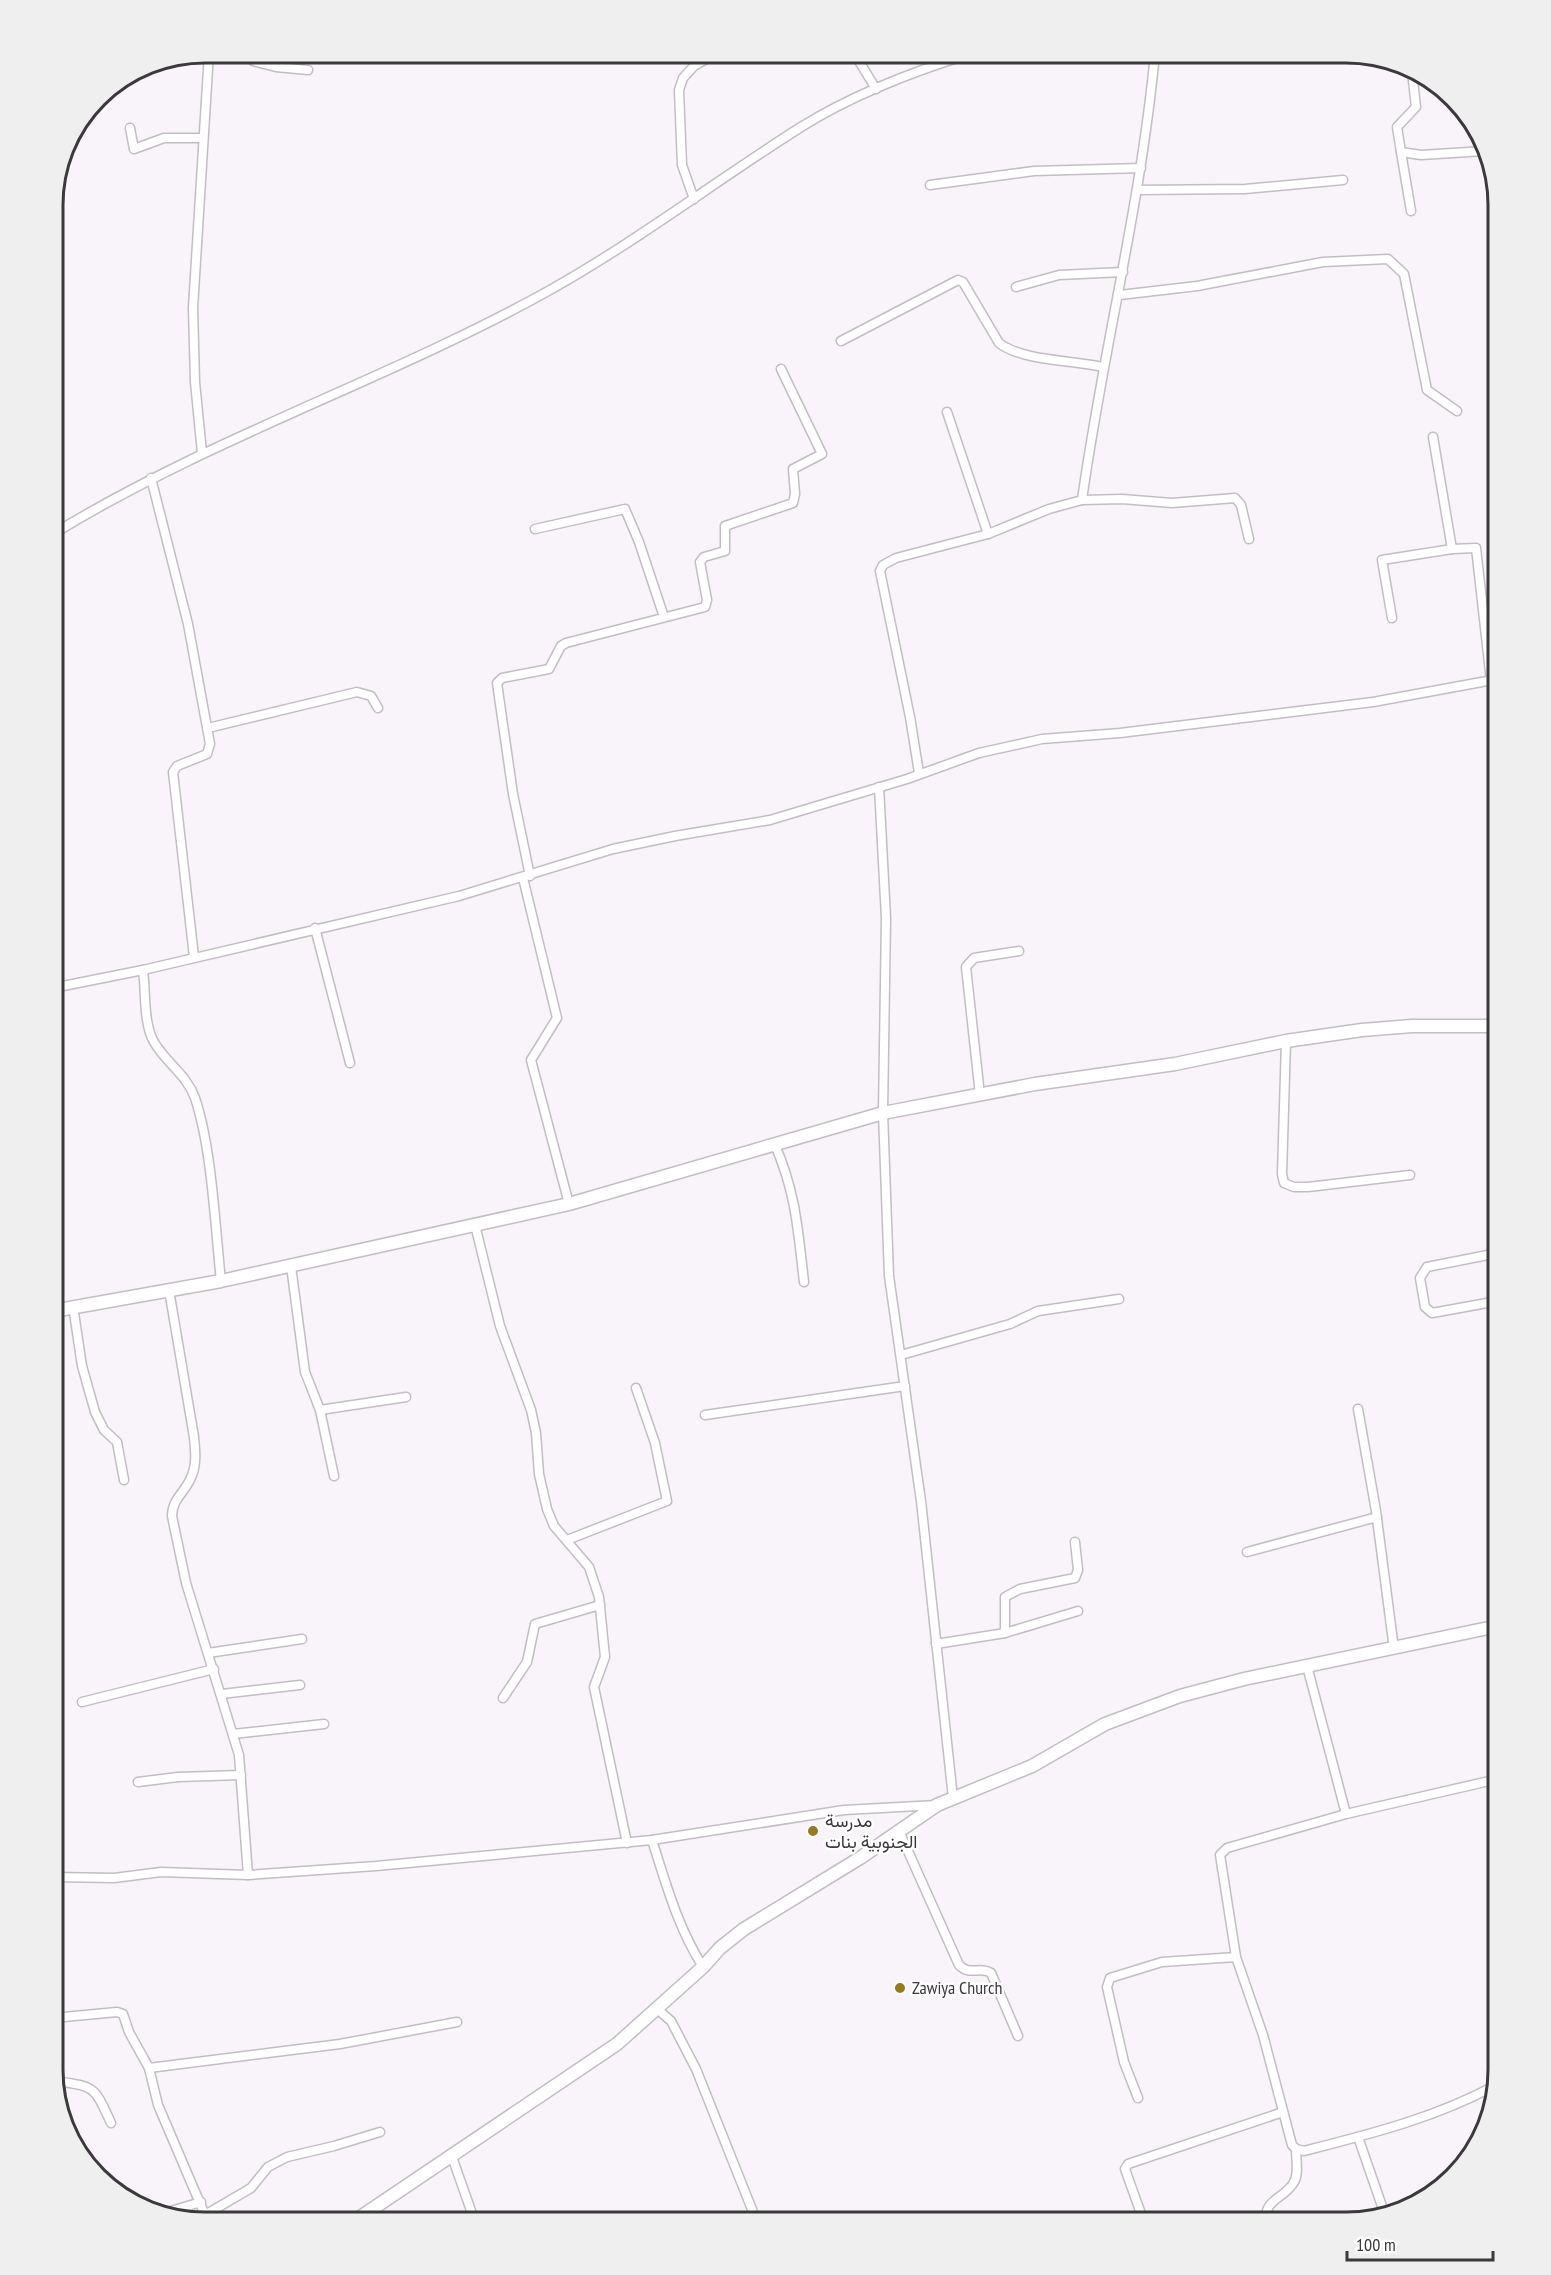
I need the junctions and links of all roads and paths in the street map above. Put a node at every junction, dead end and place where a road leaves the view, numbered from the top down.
1 (208, 63) edge
2 (261, 63) edge
3 (699, 63) edge
4 (860, 63) edge
5 (942, 63) edge
6 (1154, 63) edge
7 (308, 70) dead end
8 (1413, 80) edge
9 (876, 89) junction
10 (130, 128) dead end
11 (202, 138) junction
12 (1477, 151) edge
13 (1401, 152) junction
14 (1141, 168) junction
15 (1343, 180) dead end
16 (930, 185) dead end
17 (1138, 190) junction
18 (694, 199) junction
19 (1411, 211) dead end
20 (1123, 272) junction
21 (1016, 287) dead end
22 (1120, 295) junction
23 (841, 340) dead end
24 (1103, 367) junction
25 (781, 369) dead end
26 (1457, 411) dead end
27 (947, 412) dead end
28 (1433, 437) dead end
29 (202, 453) junction
30 (151, 478) junction
31 (1082, 500) junction
32 (63, 528) edge
33 (535, 529) dead end
34 (988, 534) junction
35 (1249, 539) dead end
36 (1452, 549) junction
37 (664, 617) junction
38 (1392, 618) dead end
39 (1488, 631) edge
40 (1488, 681) edge
41 (378, 708) dead end
42 (208, 728) junction
43 (919, 773) junction
44 (879, 787) junction
45 (527, 877) junction
46 (315, 928) junction
47 (1019, 951) dead end
48 (194, 957) junction
49 (143, 970) junction
50 (63, 986) edge
51 (1488, 1026) edge
52 (1286, 1041) junction
53 (350, 1063) dead end
54 (980, 1095) junction
55 (883, 1113) junction
56 (775, 1144) junction
57 (1410, 1175) dead end
58 (569, 1204) junction
59 (475, 1225) junction
60 (1488, 1255) edge
61 (291, 1266) junction
62 (221, 1281) junction
63 (804, 1282) dead end
64 (169, 1290) junction
65 (1119, 1299) dead end
66 (1488, 1303) edge
67 (73, 1306) junction
68 (63, 1308) edge
69 (901, 1355) junction
70 (905, 1386) junction
71 (636, 1388) dead end
72 (406, 1397) dead end
73 (1358, 1409) dead end
74 (320, 1410) junction
75 (705, 1415) dead end
76 (334, 1476) dead end
77 (124, 1479) dead end
78 (1377, 1517) junction
79 (567, 1540) junction
80 (1075, 1542) dead end
81 (1247, 1552) dead end
82 (600, 1605) junction
83 (1078, 1611) dead end
84 (1488, 1628) edge
85 (1005, 1633) junction
86 (302, 1639) dead end
87 (936, 1644) junction
88 (1394, 1649) junction
89 (208, 1653) junction
90 (1307, 1666) junction
91 (213, 1670) junction
92 (300, 1685) dead end
93 (222, 1694) junction
94 (503, 1698) dead end
95 (82, 1702) dead end
96 (324, 1724) dead end
97 (233, 1734) junction
98 (241, 1775) junction
99 (1488, 1781) edge
100 (138, 1782) dead end
101 (953, 1798) junction
102 (937, 1805) junction
103 (1346, 1814) junction
104 (899, 1831) junction
105 (652, 1840) junction
106 (627, 1843) junction
107 (248, 1875) junction
108 (63, 1877) edge
109 (1236, 1957) junction
110 (703, 1967) junction
111 (657, 2009) junction
112 (63, 2018) edge
113 (457, 2022) dead end
114 (1018, 2036) dead end
115 (149, 2068) junction
116 (64, 2082) edge
117 (1487, 2090) edge
118 (1138, 2098) dead end
119 (1283, 2112) junction
120 (111, 2123) dead end
121 (380, 2132) dead end
122 (1358, 2137) junction
123 (1296, 2149) junction
124 (451, 2154) junction
125 (201, 2202) junction
126 (1382, 2207) edge
127 (177, 2209) edge
128 (205, 2212) edge
129 (217, 2212) edge
130 (367, 2212) edge
131 (471, 2212) edge
132 (753, 2212) edge
133 (1140, 2212) edge
134 (1266, 2212) edge

1 - 11 street
2 - 7 street
3 - 18 street
4 - 9 street
5 - 9 street
6 - 14 street
8 - 13 street
9 - 18 street
10 - 11 street
11 - 29 street
12 - 13 street
13 - 19 street
14 - 16 street
14 - 17 street
15 - 17 street
17 - 20 street
18 - 29 street
20 - 21 street
20 - 22 street
22 - 24 street
22 - 26 street
23 - 24 street
24 - 31 street
25 - 37 street
27 - 34 street
28 - 36 street
29 - 30 street
30 - 32 street
30 - 42 street
31 - 34 street
31 - 35 street
33 - 37 street
34 - 43 street
36 - 38 street
36 - 39 street
37 - 45 street
40 - 43 street
41 - 42 street
42 - 48 street
43 - 44 street
44 - 45 street
44 - 55 street
45 - 46 street
45 - 58 street
46 - 48 street
46 - 53 street
47 - 54 street
48 - 49 street
49 - 50 street
49 - 62 street
51 - 52 street
52 - 54 street
52 - 57 street
54 - 55 street
55 - 56 street
55 - 69 street
56 - 58 street
56 - 63 street
58 - 59 street
59 - 61 street
59 - 79 street
60 - 66 street
61 - 62 street
61 - 74 street
62 - 64 street
64 - 67 street
64 - 89 street
65 - 69 street
67 - 68 street
67 - 77 street
69 - 70 street
70 - 75 street
70 - 87 street
71 - 79 street
72 - 74 street
73 - 78 street
74 - 76 street
78 - 81 street
78 - 88 street
79 - 82 street
80 - 85 street
82 - 94 street
82 - 106 street
83 - 85 street
84 - 88 street
85 - 87 street
86 - 89 street
87 - 101 street
88 - 90 street
89 - 91 street
90 - 101 street
90 - 103 street
91 - 93 street
91 - 95 street
92 - 93 street
93 - 97 street
96 - 97 street
97 - 98 street
98 - 100 street
98 - 107 street
99 - 103 street
101 - 102 street
102 - 104 street
102 - 105 street
103 - 109 street
104 - 110 street
104 - 114 street
105 - 106 street
105 - 110 street
106 - 107 street
107 - 108 street
109 - 118 street
109 - 119 street
110 - 111 street
111 - 124 street
111 - 132 street
112 - 115 street
113 - 115 street
115 - 125 street
116 - 120 street
117 - 122 street
119 - 123 street
119 - 133 street
121 - 129 street
122 - 123 street
122 - 126 street
123 - 134 street
124 - 130 street
124 - 131 street
125 - 127 street
125 - 128 street

